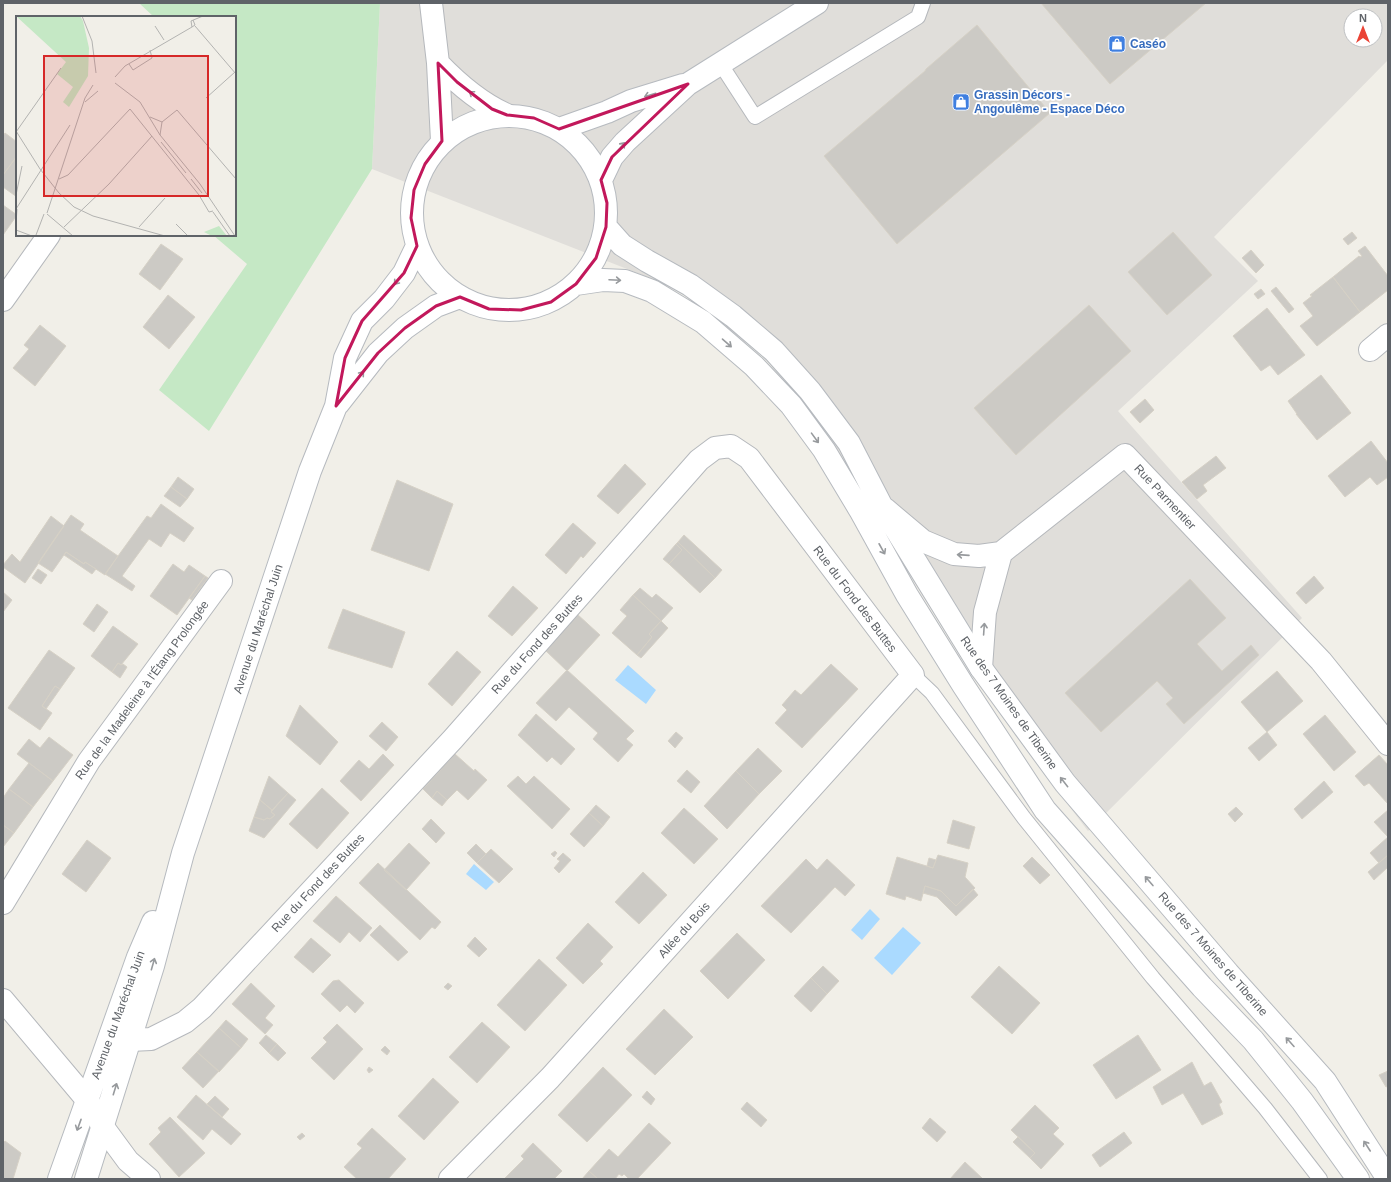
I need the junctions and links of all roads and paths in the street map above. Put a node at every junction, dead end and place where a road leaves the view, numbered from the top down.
1 (431, 3) edge
2 (817, 3) edge
3 (923, 3) edge
4 (438, 63) junction
5 (720, 63) junction
6 (688, 84) junction
7 (507, 115) junction
8 (559, 129) junction
9 (442, 141) junction
10 (601, 180) junction
11 (606, 227) junction
12 (48, 236) edge
13 (417, 246) junction
14 (576, 284) junction
15 (460, 297) junction
16 (3, 300) edge
17 (1388, 335) edge
18 (1370, 350) dead end
19 (336, 406) junction
20 (881, 505) junction
21 (1002, 553) junction
22 (220, 581) dead end
23 (982, 668) junction
24 (913, 675) junction
25 (1388, 744) edge
26 (183, 853) junction
27 (3, 903) edge
28 (3, 1000) edge
29 (130, 1040) junction
30 (88, 1101) junction
31 (103, 1127) junction
32 (59, 1179) edge
33 (86, 1179) edge
34 (149, 1179) edge
35 (450, 1179) edge
36 (1320, 1179) edge
37 (1358, 1179) edge
38 (1388, 1179) edge

1 - 4 main road
2 - 5 main road
3 - 5 lane
7 -> 4 main road
4 - 9 main road
5 - 6 main road
6 -> 8 main road
10 -> 6 main road
7 - 8 main road
7 - 9 main road
8 - 10 main road
9 - 13 main road
10 - 11 main road
11 - 14 main road
11 - 20 main road, Rue des 7 Moines de Tiberine
12 - 16 main road
13 - 15 main road
13 -> 19 main road, Avenue du Maréchal Juin
14 - 15 main road
14 -> 37 main road, Rue des 7 Moines de Tiberine
19 -> 15 main road, Avenue du Maréchal Juin
17 - 18 main road
19 - 26 main road, Avenue du Maréchal Juin
21 -> 20 main road
20 - 23 main road, Rue des 7 Moines de Tiberine
23 -> 21 main road
21 - 25 main road, Rue Parmentier
22 - 27 main road, Rue de la Madeleine à l'Étang Prolongée
38 -> 23 main road, Rue des 7 Moines de Tiberine
24 - 29 main road, Rue du Fond des Buttes
24 - 35 main road, Allée du Bois
24 - 36 lane
29 -> 26 main road, Avenue du Maréchal Juin
26 - 30 main road, Avenue du Maréchal Juin
28 - 30 main road
31 -> 29 main road, Avenue du Maréchal Juin
30 - 31 main road
30 -> 32 main road, Avenue du Maréchal Juin
31 - 33 main road, Avenue du Maréchal Juin
31 - 34 main road

